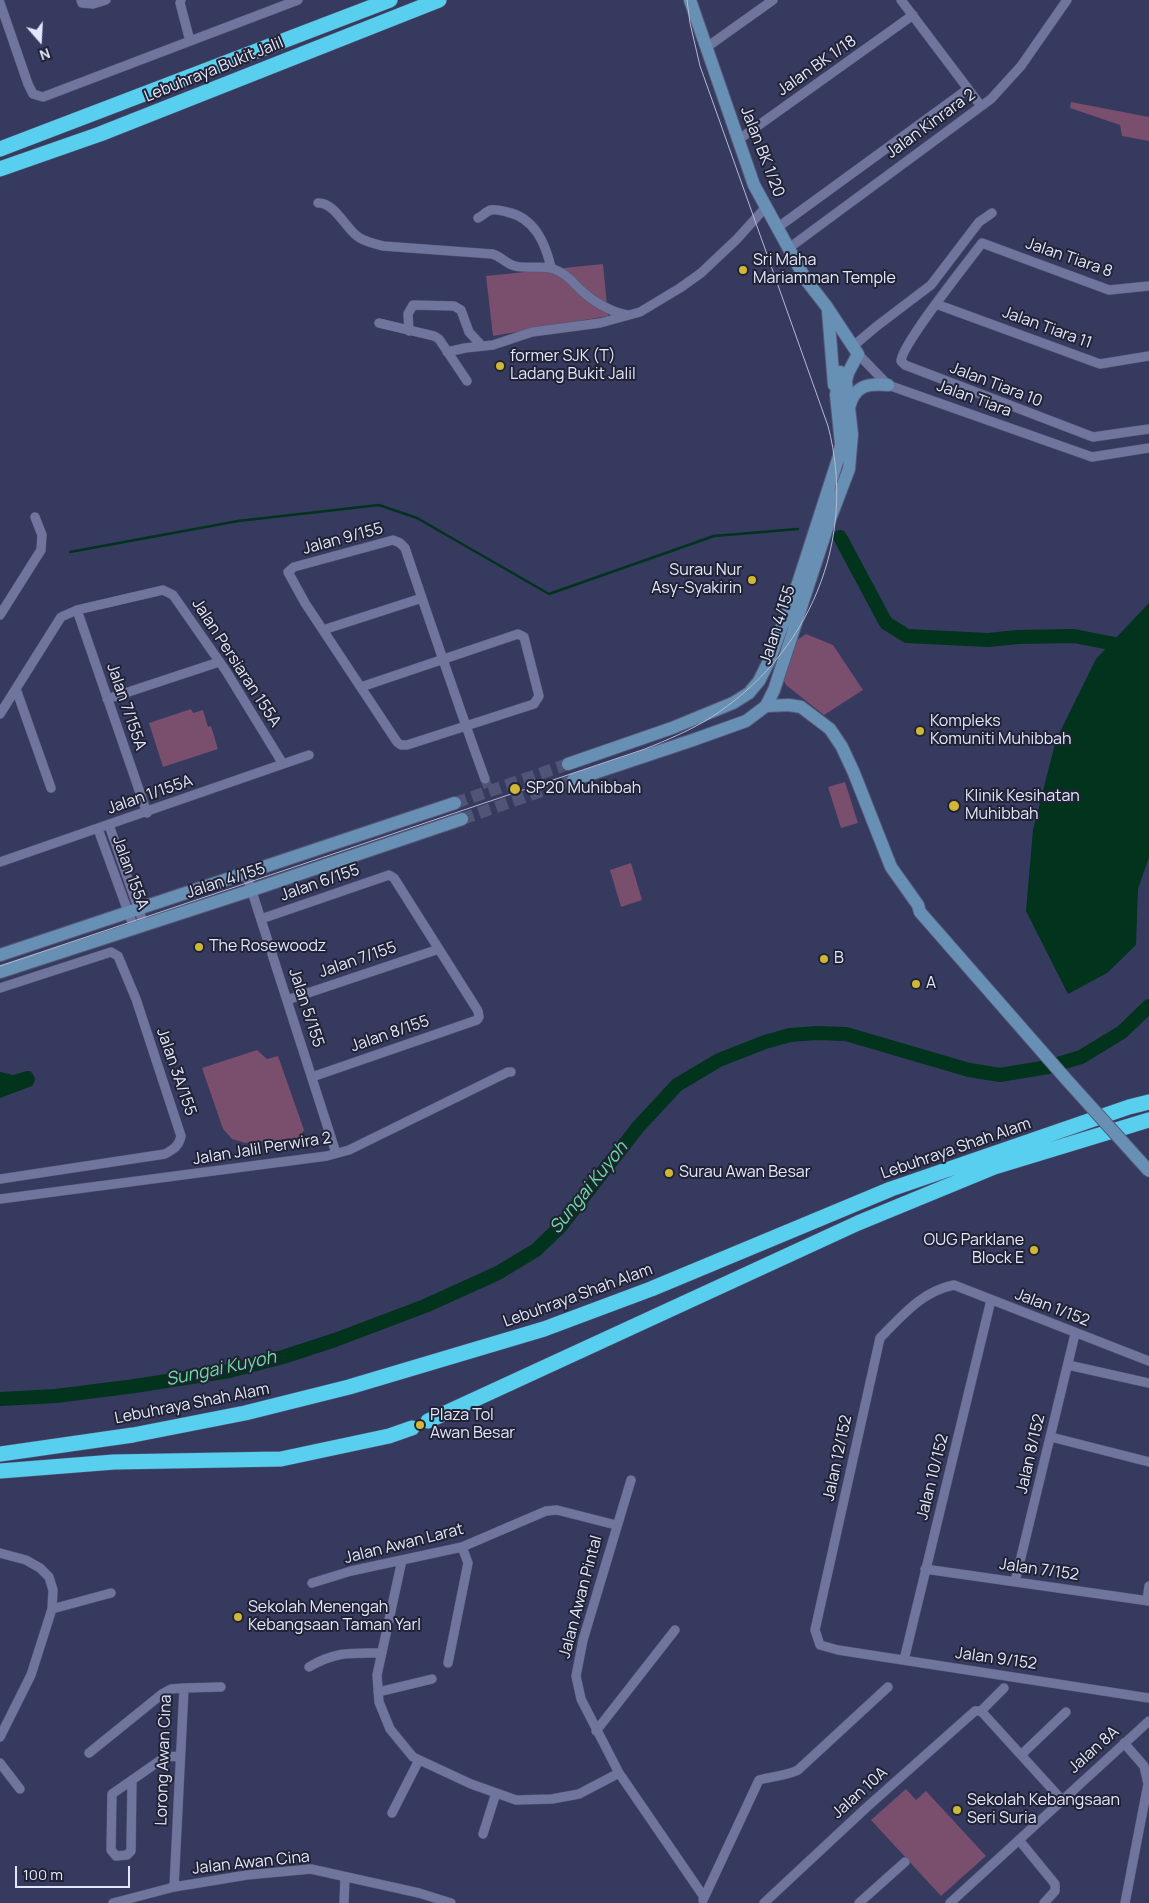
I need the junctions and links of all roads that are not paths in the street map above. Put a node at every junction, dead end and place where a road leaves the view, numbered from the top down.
1 (80, 0) edge
2 (106, 0) edge
3 (181, 0) edge
4 (298, 0) edge
5 (390, 0) edge
6 (439, 0) edge
7 (690, 0) edge
8 (773, 0) edge
9 (901, 0) edge
10 (1067, 0) edge
11 (0, 3) edge
12 (913, 16) junction
13 (190, 41) junction
14 (707, 47) junction
15 (968, 89) junction
16 (981, 106) junction
17 (738, 140) junction
18 (0, 149) edge
19 (0, 169) edge
20 (318, 203) dead end
21 (765, 208) junction
22 (992, 213) dead end
23 (478, 218) dead end
24 (777, 228) junction
25 (789, 248) junction
26 (551, 267) junction
27 (1149, 286) edge
28 (936, 304) junction
29 (827, 307) junction
30 (630, 316) junction
31 (379, 323) dead end
32 (409, 331) junction
33 (482, 346) junction
34 (855, 350) junction
35 (447, 352) junction
36 (1149, 356) edge
37 (467, 381) dead end
38 (888, 385) junction
39 (836, 395) junction
40 (849, 411) junction
41 (1149, 429) edge
42 (1149, 448) edge
43 (35, 517) dead end
44 (422, 598) junction
45 (78, 610) junction
46 (0, 615) edge
47 (324, 630) junction
48 (443, 659) junction
49 (219, 662) junction
50 (360, 687) junction
51 (16, 689) junction
52 (107, 699) junction
53 (766, 706) junction
54 (0, 714) edge
55 (466, 726) junction
56 (309, 755) dead end
57 (283, 764) junction
58 (568, 764) tunnel mouth
59 (485, 779) tunnel mouth
60 (573, 780) tunnel mouth
61 (51, 788) dead end
62 (455, 803) tunnel mouth
63 (147, 813) junction
64 (462, 819) tunnel mouth
65 (110, 825) junction
66 (98, 829) junction
67 (0, 862) edge
68 (246, 872) junction
69 (252, 890) junction
70 (921, 908) junction
71 (133, 910) junction
72 (261, 919) junction
73 (139, 926) junction
74 (439, 949) junction
75 (0, 955) edge
76 (0, 972) edge
77 (0, 988) edge
78 (287, 1000) junction
79 (511, 1072) dead end
80 (312, 1077) junction
81 (1149, 1102) edge
82 (1149, 1120) edge
83 (336, 1153) junction
84 (1149, 1161) edge
85 (1149, 1171) edge
86 (0, 1179) edge
87 (0, 1200) edge
88 (943, 1287) joint
89 (991, 1300) junction
90 (1075, 1334) junction
91 (1149, 1361) edge
92 (1068, 1365) junction
93 (1149, 1383) edge
94 (428, 1421) dead end
95 (412, 1428) dead end
96 (1050, 1437) junction
97 (0, 1454) edge
98 (1149, 1462) edge
99 (0, 1471) edge
100 (631, 1480) dead end
101 (616, 1525) junction
102 (462, 1547) junction
103 (0, 1553) edge
104 (402, 1560) junction
105 (925, 1569) junction
106 (1016, 1582) junction
107 (312, 1583) dead end
108 (1149, 1586) edge
109 (111, 1593) dead end
110 (1148, 1601) edge
111 (52, 1609) junction
112 (675, 1630) dead end
113 (838, 1650) joint
114 (382, 1653) junction
115 (904, 1660) junction
116 (448, 1663) dead end
117 (309, 1667) dead end
118 (432, 1679) dead end
119 (221, 1687) dead end
120 (184, 1688) junction
121 (888, 1688) dead end
122 (1004, 1688) dead end
123 (378, 1692) junction
124 (1149, 1698) edge
125 (978, 1711) junction
126 (1066, 1712) dead end
127 (1149, 1720) edge
128 (596, 1731) junction
129 (0, 1737) edge
130 (1124, 1744) junction
131 (89, 1753) dead end
132 (1022, 1754) junction
133 (180, 1756) junction
134 (419, 1760) junction
135 (0, 1763) edge
136 (619, 1773) junction
137 (132, 1780) junction
138 (20, 1789) dead end
139 (496, 1793) junction
140 (1062, 1800) junction
141 (392, 1813) dead end
142 (483, 1834) dead end
143 (1019, 1840) junction
144 (904, 1862) dead end
145 (345, 1877) junction
146 (174, 1887) junction
147 (138, 1900) edge
148 (703, 1900) edge
149 (1051, 1901) edge
150 (445, 1902) edge
151 (768, 1902) edge
152 (113, 1903) edge
153 (344, 1903) edge
154 (859, 1903) edge
155 (950, 1903) edge
156 (1125, 1903) edge

1 - 2 street
3 - 13 street
4 - 13 street
5 - 18 highway, Lebuhraya Bukit Jalil
6 - 19 highway, Lebuhraya Bukit Jalil
7 - 14 street, Jalan BK 1/20
8 - 14 street
9 - 12 street
10 - 16 street, Jalan Kinrara 2
11 - 13 street
12 - 15 street
12 - 17 street, Jalan BK 1/18
14 - 17 street, Jalan BK 1/20
15 - 16 street
15 - 24 street
16 - 25 street, Jalan Kinrara 2
17 - 21 street, Jalan BK 1/20
20 - 26 street
21 - 24 street, Jalan BK 1/20
21 - 30 street
22 - 34 street
23 - 26 street
24 - 25 street, Jalan BK 1/20
25 - 29 street, Jalan BK 1/20
26 - 30 street
27 - 28 street, Jalan Tiara 8
28 - 36 street, Jalan Tiara 11
28 - 41 street, Jalan Tiara 10
29 - 34 street, Jalan BK 1/20
29 - 39 street
30 - 33 street
31 - 32 street
32 - 33 street
32 - 35 street
33 - 35 street
34 - 38 street, Jalan Tiara
34 - 39 street, Jalan 4/155
34 - 40 street, Jalan 4/155
35 - 37 street
38 - 40 street
38 - 42 street, Jalan Tiara
39 - 58 street, Jalan 4/155
40 - 53 street, Jalan 4/155
43 - 46 street
44 - 47 street
44 - 47 street, Jalan 9/155
44 - 48 street, Jalan 9/155
45 - 49 street, Jalan Persiaran 155A
45 - 51 street
45 - 52 street, Jalan 7/155A
47 - 50 street, Jalan 9/155
48 - 50 street
48 - 55 street, Jalan 9/155
48 - 55 street
49 - 52 street
49 - 57 street, Jalan Persiaran 155A
50 - 55 street, Jalan 9/155
51 - 54 street
51 - 61 street
52 - 63 street, Jalan 7/155A
53 - 60 street, Jalan 4/155
53 - 70 street
55 - 59 street, Jalan 9/155
56 - 57 street, Jalan 1/155A
57 - 63 street, Jalan 1/155A
62 - 68 street, Jalan 4/155
63 - 65 street, Jalan 1/155A
64 - 69 street, Jalan 4/155
65 - 66 street, Jalan 1/155A
65 - 71 street, Jalan 155A
66 - 67 street, Jalan 1/155A
66 - 71 street, Jalan 155A
68 - 69 street, Jalan 5/155
68 - 71 street, Jalan 4/155
69 - 72 street, Jalan 5/155
69 - 73 street, Jalan 4/155
70 - 84 street
70 - 85 street, bridge
71 - 73 street, Jalan 155A
71 - 75 street, Jalan 4/155
72 - 74 street, Jalan 6/155
72 - 78 street, Jalan 5/155
73 - 76 street, Jalan 4/155
74 - 78 street, Jalan 7/155
74 - 80 street, Jalan 8/155
77 - 86 street, Jalan 3A/155
78 - 80 street, Jalan 5/155
79 - 83 street, Jalan Jalil Perwira 2
80 - 83 street, Jalan 5/155
81 - 97 highway, Lebuhraya Shah Alam
82 - 94 highway, Lebuhraya Shah Alam
83 - 87 street, Jalan Jalil Perwira 2
88 - 89 street, Jalan 1/152
88 - 113 street, Jalan 12/152
89 - 90 street, Jalan 1/152
89 - 105 street, Jalan 10/152
90 - 91 street, Jalan 1/152
90 - 92 street, Jalan 8/152
92 - 93 street
92 - 96 street, Jalan 8/152
95 - 99 highway
96 - 98 street
96 - 106 street, Jalan 8/152
100 - 101 street, Jalan Awan Pintal
101 - 102 street, Jalan Awan Larat
101 - 128 street, Jalan Awan Pintal
102 - 104 street, Jalan Awan Larat
102 - 116 street
103 - 111 street
104 - 107 street, Jalan Awan Larat
104 - 114 street
105 - 106 street, Jalan 7/152
105 - 115 street, Jalan 10/152
106 - 110 street, Jalan 7/152
108 - 110 street
109 - 111 street
111 - 129 street
112 - 128 street
113 - 115 street, Jalan 9/152
114 - 117 street
114 - 123 street
115 - 124 street, Jalan 9/152
118 - 123 street
119 - 120 street
120 - 131 street, Lorong Awan Cina
120 - 133 street, Lorong Awan Cina
121 - 148 street
122 - 125 street, Jalan 10A
123 - 134 street
125 - 132 street
125 - 151 street, Jalan 10A
126 - 132 street
127 - 130 street, Jalan 8A
128 - 136 street, Jalan Awan Pintal
130 - 140 street, Jalan 8A
130 - 156 street
132 - 140 street
133 - 137 street
133 - 146 street, Lorong Awan Cina
134 - 139 street
134 - 141 street
135 - 138 street
136 - 139 street
136 - 148 street, Jalan Awan Pintal
137 - 137 street
139 - 142 street
140 - 143 street, Jalan 8A
143 - 149 street
143 - 155 street, Jalan 8A
144 - 154 street
145 - 146 street, Jalan Awan Cina
145 - 150 street, Jalan Awan Cina
145 - 153 street
146 - 147 street, Jalan Awan Cina
147 - 152 street, Jalan Awan Cina

